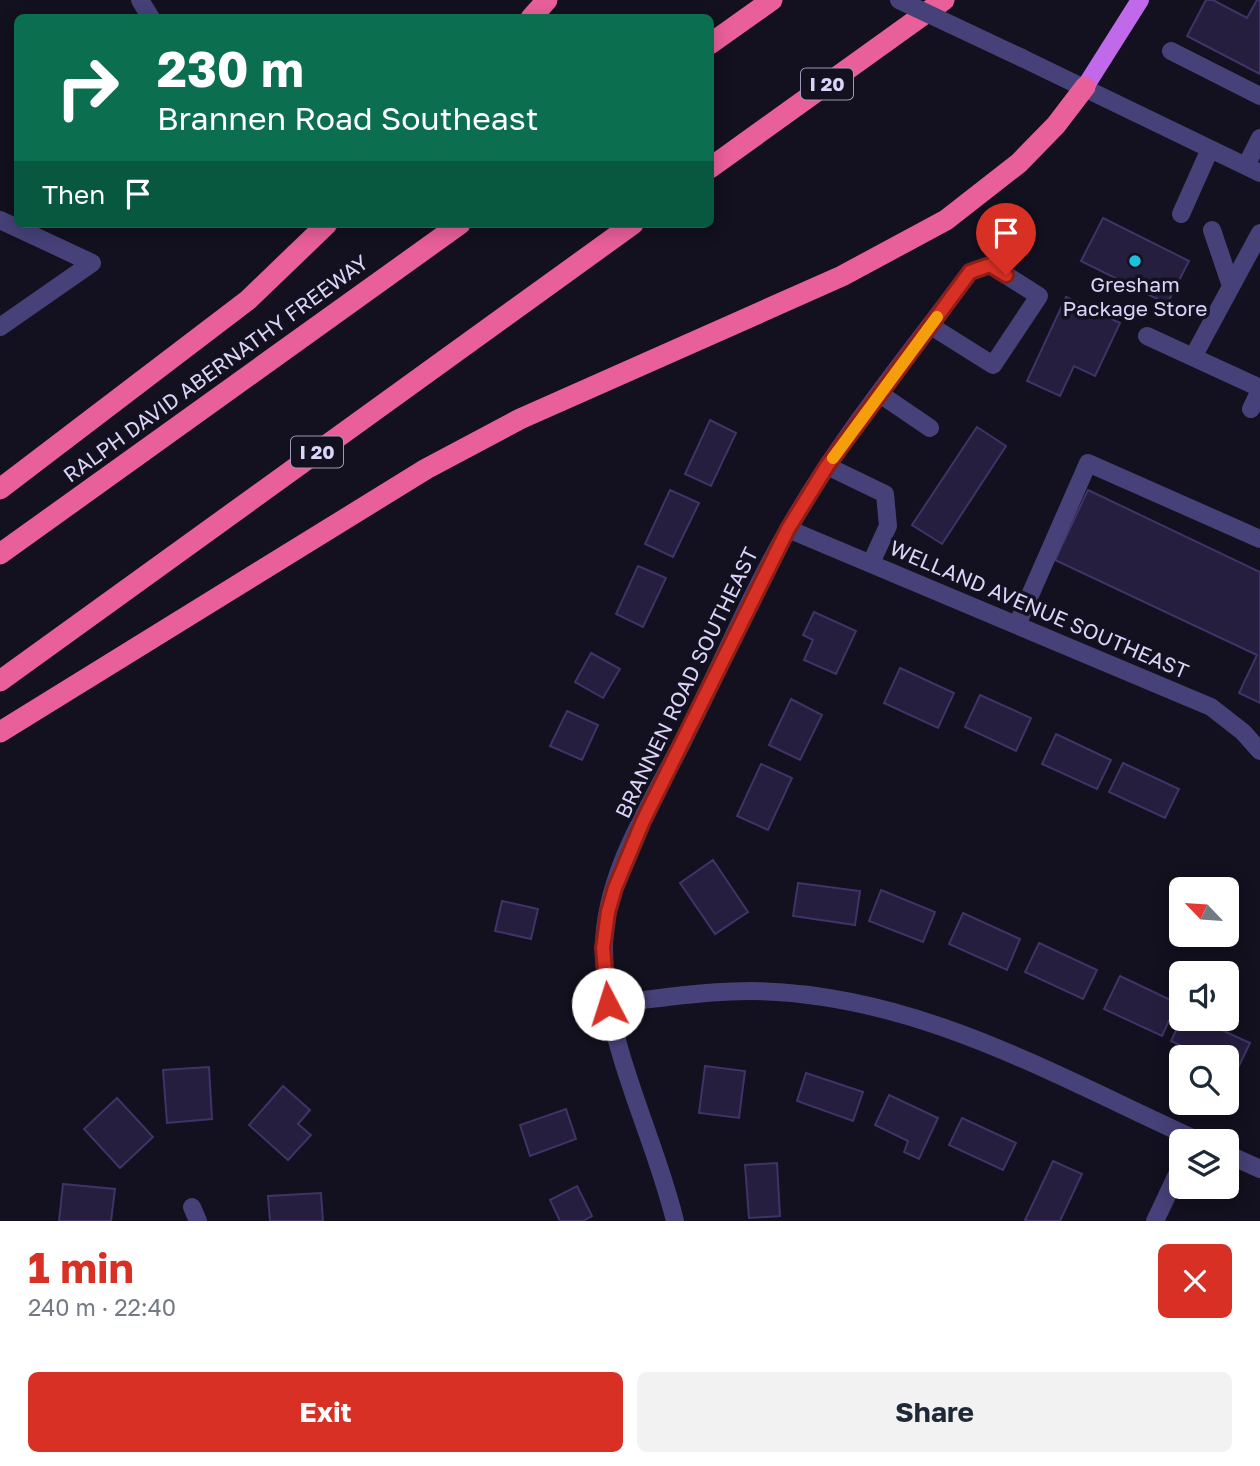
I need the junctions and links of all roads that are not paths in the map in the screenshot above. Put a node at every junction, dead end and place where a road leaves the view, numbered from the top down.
1 (547, 0) edge
2 (772, 0) edge
3 (899, 0) edge
4 (944, 0) edge
5 (1140, 0) edge
6 (535, 14) edge
7 (714, 41) edge
8 (1171, 51) dead end
9 (1085, 87) junction
10 (1260, 96) edge
11 (1260, 138) edge
12 (1210, 149) junction
13 (714, 165) edge
14 (1253, 170) edge
15 (1181, 214) dead end
16 (17, 228) edge
17 (323, 228) edge
18 (454, 228) edge
19 (627, 228) edge
20 (1212, 230) dead end
21 (1260, 233) edge
22 (1231, 286) junction
23 (931, 326) junction
24 (0, 327) edge
25 (1146, 336) dead end
26 (1193, 357) junction
27 (1260, 389) edge
28 (880, 394) junction
29 (1251, 409) dead end
30 (930, 428) dead end
31 (827, 466) junction
32 (0, 489) edge
33 (788, 529) junction
34 (1260, 539) edge
35 (0, 554) edge
36 (871, 563) junction
37 (1017, 625) junction
38 (0, 681) edge
39 (0, 732) edge
40 (1260, 751) edge
41 (608, 1004) junction
42 (1172, 1129) edge
43 (1239, 1159) edge
44 (1260, 1169) edge
45 (1169, 1191) edge
46 (675, 1221) edge
47 (1155, 1221) edge

1 - 6 highway
2 - 7 highway
3 - 9 street, bridge
4 - 13 highway, I 20
5 - 9 main road
8 - 10 street
9 - 12 street
9 - 39 highway
11 - 14 street
12 - 14 street
12 - 15 street
16 - 24 street
17 - 32 highway
18 - 35 highway, RALPH DAVID ABERNATHY FREEWAY
19 - 38 highway, I 20
20 - 22 street
21 - 22 street
22 - 26 street
23 - 23 street, BRANNEN ROAD SOUTHEAST
23 - 28 street, BRANNEN ROAD SOUTHEAST
25 - 26 street
26 - 27 street
27 - 29 street
28 - 30 street
28 - 31 street, BRANNEN ROAD SOUTHEAST
31 - 33 street, BRANNEN ROAD SOUTHEAST
31 - 36 street
33 - 36 street, WELLAND AVENUE SOUTHEAST
33 - 41 street, BRANNEN ROAD SOUTHEAST
34 - 37 street
36 - 37 street, WELLAND AVENUE SOUTHEAST
37 - 40 street, WELLAND AVENUE SOUTHEAST
41 - 42 street
41 - 46 street, BRANNEN ROAD SOUTHEAST
43 - 44 street
45 - 47 street

